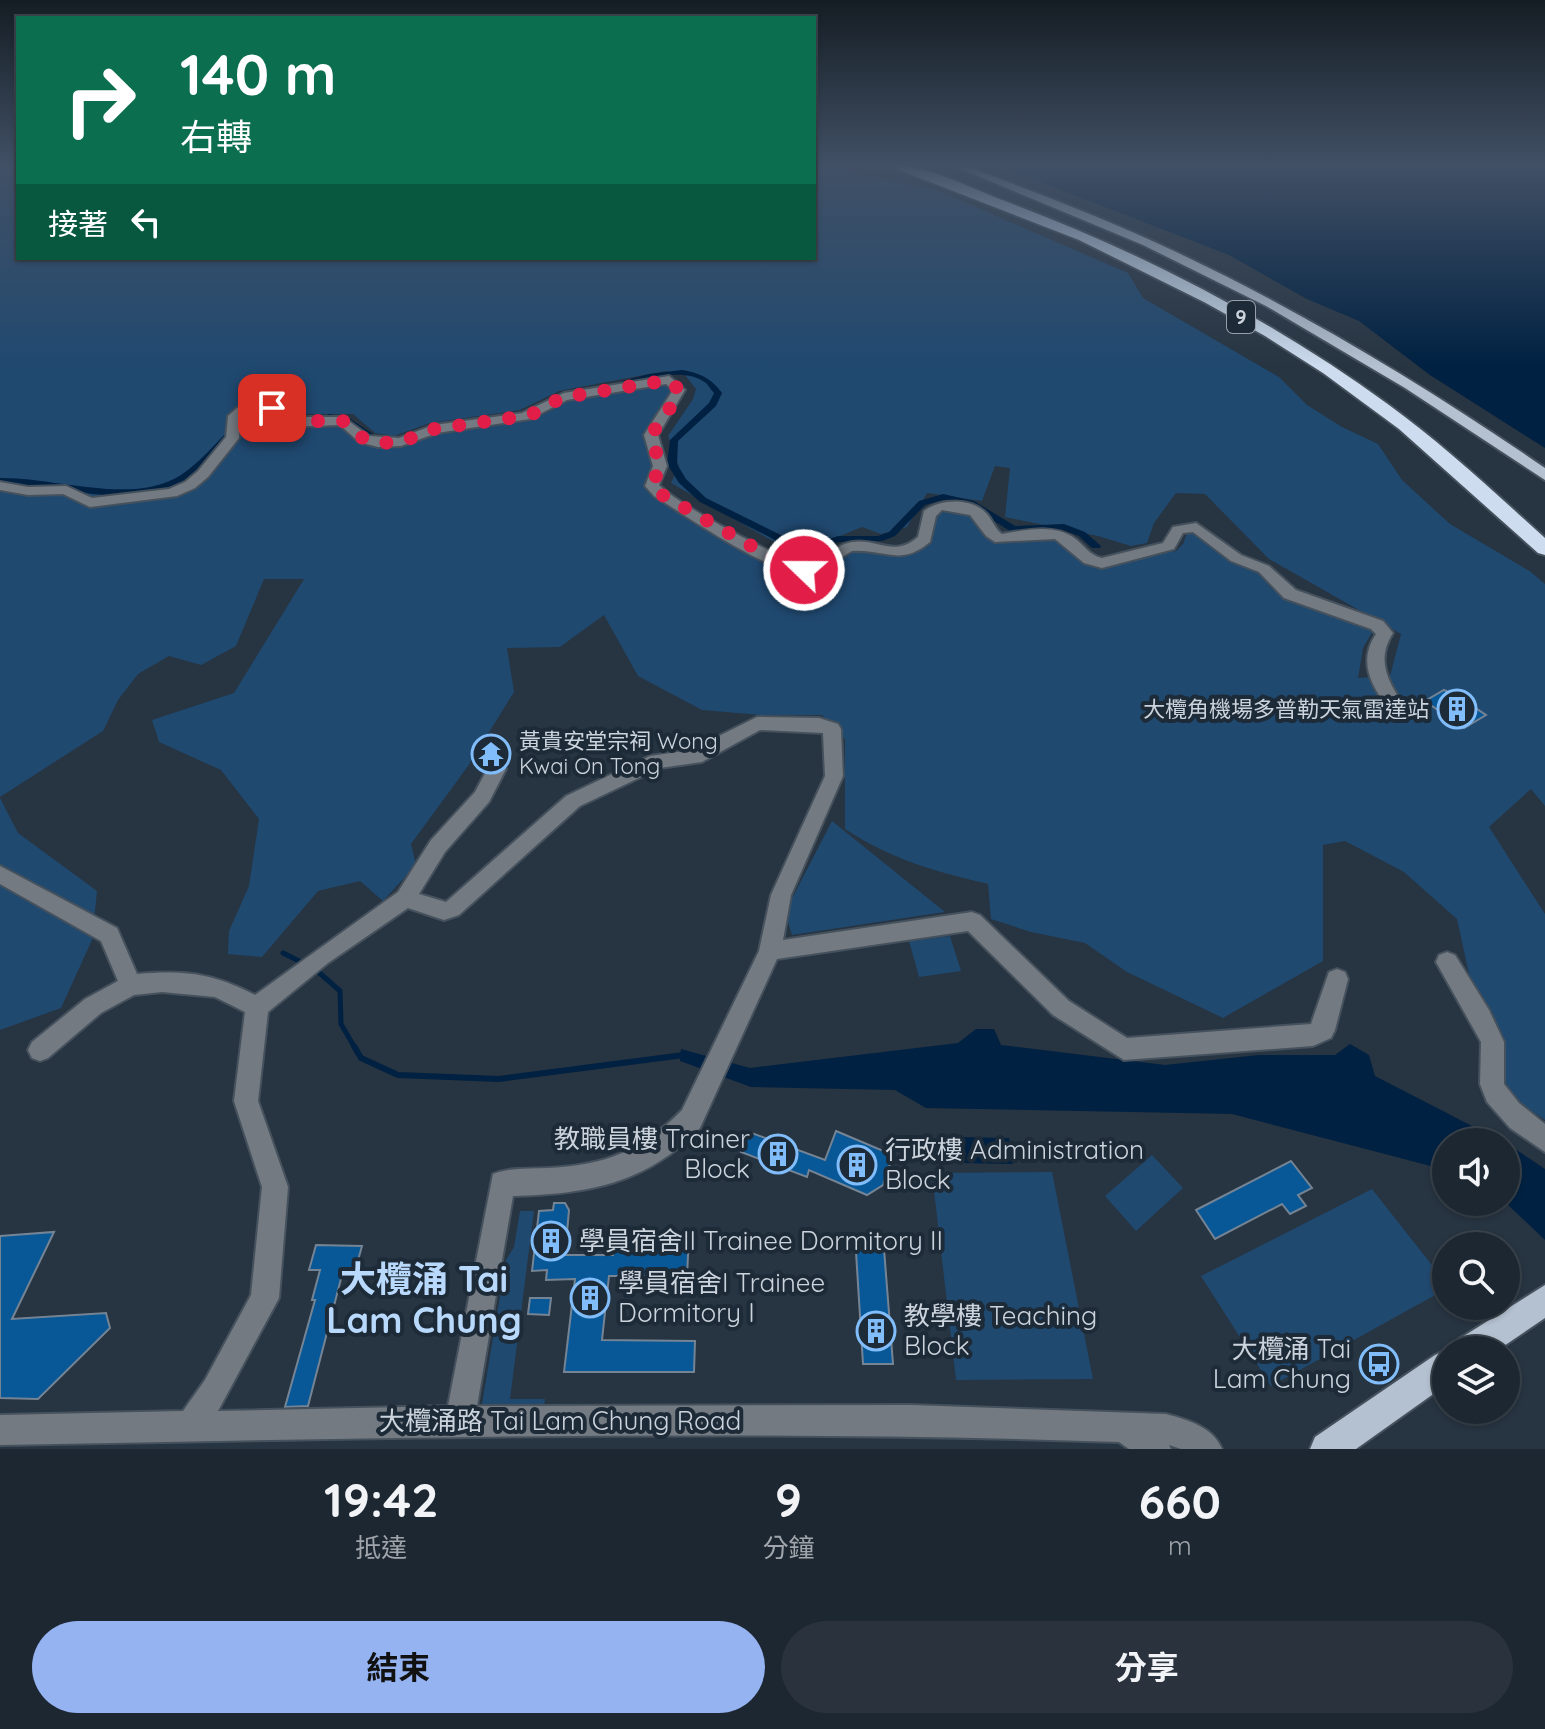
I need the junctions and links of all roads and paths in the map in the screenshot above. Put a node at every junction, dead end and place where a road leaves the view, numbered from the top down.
1 (1064, 232) edge
2 (1085, 232) edge
3 (1123, 232) edge
4 (1130, 232) edge
5 (1545, 465) edge
6 (1545, 475) edge
7 (0, 486) edge
8 (1545, 527) edge
9 (1545, 549) edge
10 (1392, 701) dead end
11 (497, 769) dead end
12 (0, 874) edge
13 (405, 898) junction
14 (770, 951) junction
15 (1447, 962) dead end
16 (1337, 979) dead end
17 (131, 985) junction
18 (257, 1007) junction
19 (40, 1050) dead end
20 (1545, 1139) edge
21 (1545, 1300) edge
22 (1491, 1336) edge
23 (1432, 1376) edge
24 (460, 1421) junction
25 (1120, 1426) junction
26 (190, 1427) junction
27 (0, 1430) edge
28 (1156, 1449) edge
29 (1207, 1449) edge
30 (1327, 1449) edge

1 - 9 highway, 9
2 - 8 highway, 9
3 - 6 main road
4 - 5 main road
7 - 10 street
11 - 13 street
12 - 17 street
13 - 14 street
13 - 18 street
14 - 16 street
14 - 24 street
15 - 20 street
17 - 18 street
17 - 19 street
18 - 26 street
21 - 22 main road
23 - 30 main road
24 - 25 street, 大欖涌路 Tai Lam Chung Road
24 - 26 street, 大欖涌路 Tai Lam Chung Road
25 - 28 street
25 - 29 street, 大欖涌路 Tai Lam Chung Road
26 - 27 street, 大欖涌路 Tai Lam Chung Road

